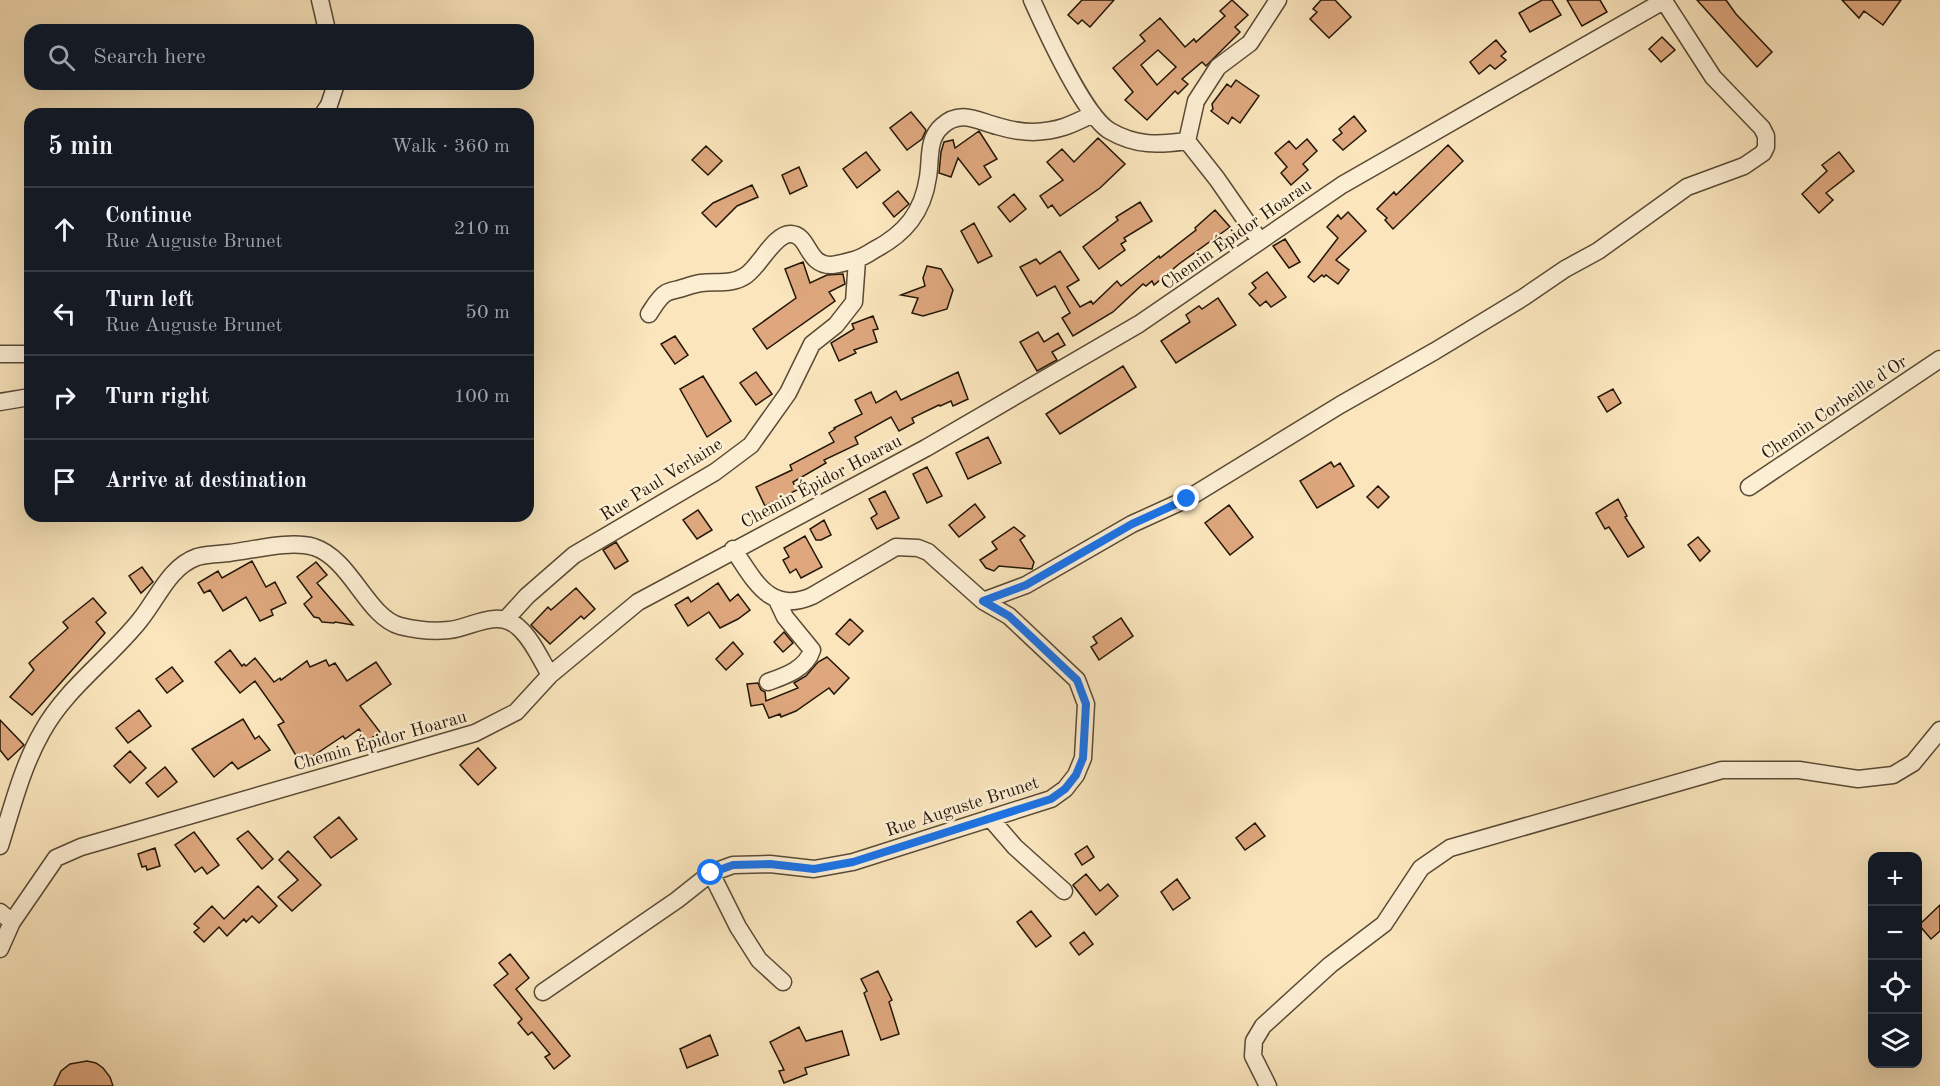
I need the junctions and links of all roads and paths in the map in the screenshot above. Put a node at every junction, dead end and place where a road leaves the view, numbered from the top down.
1 (320, 0) edge
2 (1032, 0) edge
3 (1278, 0) edge
4 (1665, 1) edge
5 (326, 24) edge
6 (334, 90) edge
7 (327, 108) edge
8 (1093, 114) junction
9 (1186, 141) junction
10 (1260, 241) junction
11 (857, 260) junction
12 (648, 314) dead end
13 (0, 354) edge
14 (24, 354) edge
15 (1940, 359) edge
16 (24, 398) edge
17 (0, 402) edge
18 (1749, 487) dead end
19 (733, 549) junction
20 (777, 600) junction
21 (983, 601) junction
22 (506, 620) junction
23 (550, 675) junction
24 (768, 682) dead end
25 (1940, 730) edge
26 (990, 818) junction
27 (0, 846) edge
28 (711, 873) junction
29 (1064, 891) dead end
30 (6, 917) edge
31 (0, 949) edge
32 (783, 982) dead end
33 (543, 992) dead end
34 (1268, 1086) edge

1 - 5 street
2 - 8 street
3 - 9 street
4 - 10 street, Chemin Épidor Hoarau
4 - 21 street
6 - 7 street
8 - 9 street
8 - 11 street
9 - 10 street
10 - 19 street, Chemin Épidor Hoarau
11 - 12 street
11 - 22 street, Rue Paul Verlaine
13 - 14 street
15 - 18 street, Chemin Corbeille d'Or
16 - 17 street
19 - 20 street
19 - 23 street, Chemin Épidor Hoarau
20 - 21 street, Rue Auguste Brunet
20 - 24 street
21 - 26 street, Rue Auguste Brunet
22 - 23 street
22 - 27 street
23 - 30 street, Chemin Épidor Hoarau
25 - 34 street
26 - 28 street, Rue Auguste Brunet
26 - 29 street
28 - 32 street
28 - 33 street, Rue Auguste Brunet
30 - 31 street, Chemin Épidor Hoarau

